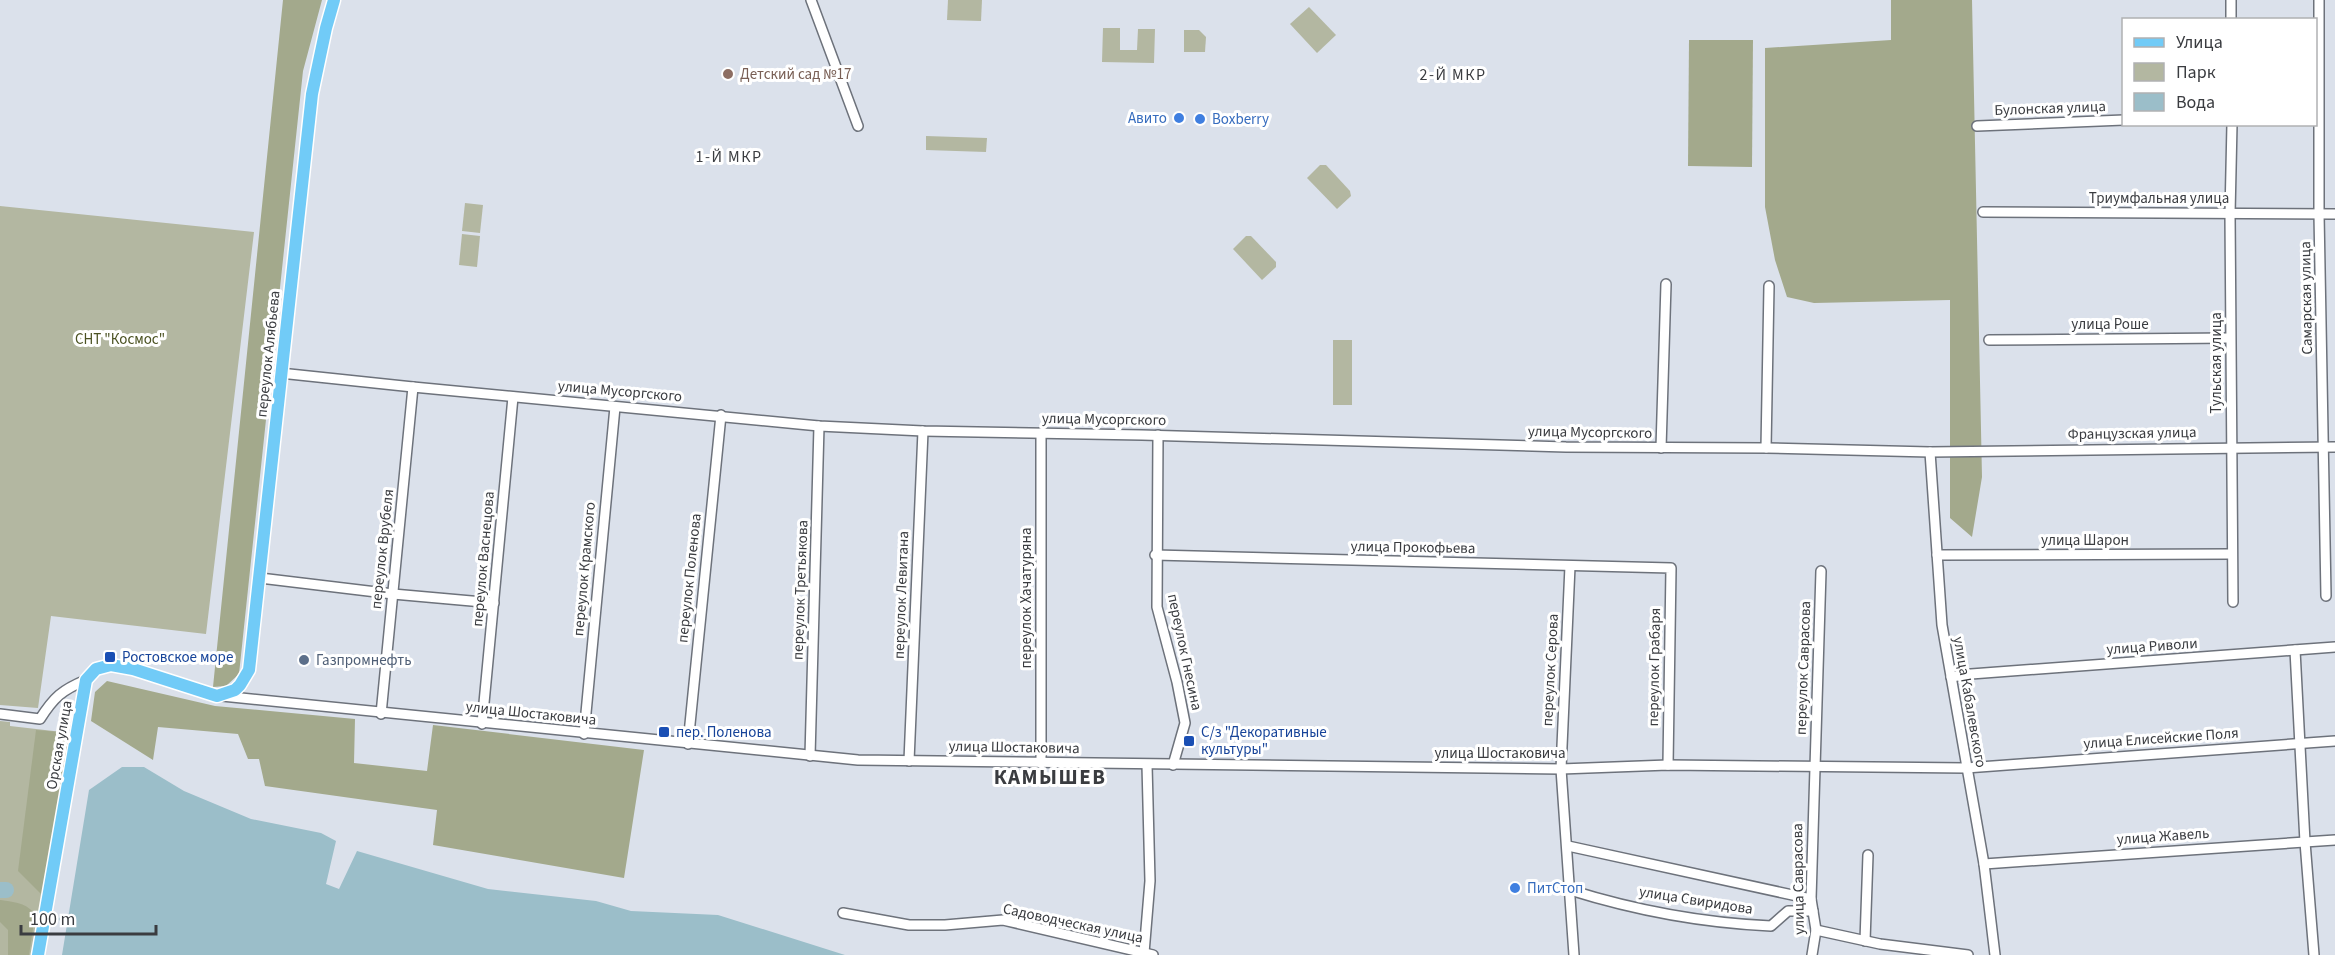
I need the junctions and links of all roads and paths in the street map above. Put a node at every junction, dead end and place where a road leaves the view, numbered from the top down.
1 (334, 0) edge
2 (811, 0) edge
3 (2231, 0) edge
4 (2319, 0) edge
5 (2231, 18) edge
6 (2122, 120) edge
7 (858, 126) dead end
8 (1977, 126) dead end
9 (2232, 126) edge
10 (1983, 212) dead end
11 (2230, 214) junction
12 (2319, 214) junction
13 (2335, 214) edge
14 (1666, 284) dead end
15 (1769, 286) dead end
16 (2230, 338) junction
17 (1989, 340) dead end
18 (280, 373) junction
19 (412, 387) junction
20 (513, 397) junction
21 (615, 407) junction
22 (721, 415) junction
23 (819, 426) junction
24 (923, 431) junction
25 (1041, 433) junction
26 (1158, 435) junction
27 (2231, 447) junction
28 (2325, 447) junction
29 (2335, 447) edge
30 (1661, 448) junction
31 (1766, 448) junction
32 (1930, 452) junction
33 (2232, 554) junction
34 (1155, 555) junction
35 (1937, 555) junction
36 (1570, 566) junction
37 (1671, 568) joint
38 (1821, 571) dead end
39 (260, 578) junction
40 (393, 594) junction
41 (2326, 596) dead end
42 (2233, 602) dead end
43 (494, 603) junction
44 (2335, 648) edge
45 (2295, 650) junction
46 (1951, 677) junction
47 (86, 680) junction
48 (217, 696) junction
49 (0, 714) edge
50 (381, 714) junction
51 (482, 724) junction
52 (584, 734) junction
53 (2335, 741) edge
54 (2299, 743) junction
55 (688, 744) junction
56 (810, 756) junction
57 (909, 761) junction
58 (1041, 763) junction
59 (1147, 765) junction
60 (1173, 765) junction
61 (1668, 765) junction
62 (1814, 766) junction
63 (1966, 768) junction
64 (1561, 769) junction
65 (2335, 840) edge
66 (2305, 842) junction
67 (1568, 846) junction
68 (1868, 855) dead end
69 (1989, 864) junction
70 (1570, 890) junction
71 (1811, 899) junction
72 (1813, 911) junction
73 (843, 913) dead end
74 (1816, 930) junction
75 (1865, 940) junction
76 (1148, 954) edge
77 (38, 955) edge
78 (1574, 955) edge
79 (1812, 955) edge
80 (1968, 955) edge
81 (1995, 955) edge
82 (2314, 955) edge

1 - 18 main road, переулок Алябьева
2 - 7 street
3 - 5 street
4 - 12 street, Самарская улица
6 - 8 street, Булонская улица
9 - 11 street, Тульская улица
10 - 11 street, Триумфальная улица
11 - 12 street, Триумфальная улица
11 - 16 street, Тульская улица
12 - 13 street, Триумфальная улица
12 - 28 street, Самарская улица
14 - 30 street
15 - 31 street
16 - 17 street, улица Роше
16 - 27 street, Тульская улица
18 - 19 street, улица Мусоргского
18 - 39 main road, переулок Алябьева
19 - 20 street, улица Мусоргского
19 - 40 street, переулок Врубеля
20 - 21 street, улица Мусоргского
20 - 43 street, переулок Васнецова
21 - 22 street, улица Мусоргского
21 - 52 street, переулок Крамского
22 - 23 street, улица Мусоргского
22 - 55 street, переулок Поленова
23 - 24 street, улица Мусоргского
23 - 56 street, переулок Третьякова
24 - 25 street, улица Мусоргского
24 - 57 street, переулок Левитана
25 - 26 street, улица Мусоргского
25 - 58 street, переулок Хачатуряна
26 - 30 street, улица Мусоргского
26 - 34 street, переулок Гнесина
27 - 28 street, Французская улица
27 - 32 street, Французская улица
27 - 33 street, Тульская улица
28 - 29 street, Французская улица
28 - 41 street, Самарская улица
30 - 31 street, улица Мусоргского
31 - 32 street, улица Мусоргского
32 - 35 street, улица Кабалевского
33 - 35 street, улица Шарон
33 - 42 street, Тульская улица
34 - 36 street, улица Прокофьева
34 - 60 street, переулок Гнесина
35 - 46 street, улица Кабалевского
36 - 37 street, улица Прокофьева
36 - 64 street, переулок Серова
37 - 61 street, переулок Грабаря
38 - 62 street, переулок Саврасова
39 - 40 street
39 - 48 main road, переулок Алябьева
40 - 43 street
40 - 50 street, переулок Врубеля
43 - 51 street, переулок Васнецова
44 - 45 street, улица Риволи
45 - 46 street, улица Риволи
45 - 54 street
46 - 63 street, улица Кабалевского
47 - 48 main road
47 - 49 street
47 - 77 main road, Орская улица
48 - 50 street, улица Шостаковича
50 - 51 street, улица Шостаковича
51 - 52 street, улица Шостаковича
52 - 55 street, улица Шостаковича
53 - 54 street, улица Елисейские Поля
54 - 63 street, улица Елисейские Поля
54 - 66 street
55 - 56 street, улица Шостаковича
56 - 57 street, улица Шостаковича
57 - 58 street, улица Шостаковича
58 - 59 street, улица Шостаковича
59 - 60 street, улица Шостаковича
59 - 76 street
60 - 64 street, улица Шостаковича
61 - 62 street, улица Шостаковича
61 - 64 street, улица Шостаковича
62 - 63 street, улица Шостаковича
62 - 71 street, улица Саврасова
63 - 69 street, улица Кабалевского
64 - 67 street, переулок Серова
65 - 66 street, улица Жавель
66 - 69 street, улица Жавель
66 - 82 street
67 - 70 street, переулок Серова
67 - 71 street
68 - 75 street
69 - 81 street, улица Кабалевского
70 - 72 street, улица Свиридова
70 - 78 street, переулок Серова
71 - 72 street, улица Саврасова
72 - 74 street, улица Саврасова
73 - 76 street, Садоводческая улица
74 - 75 street
74 - 79 street, улица Саврасова
75 - 80 street

